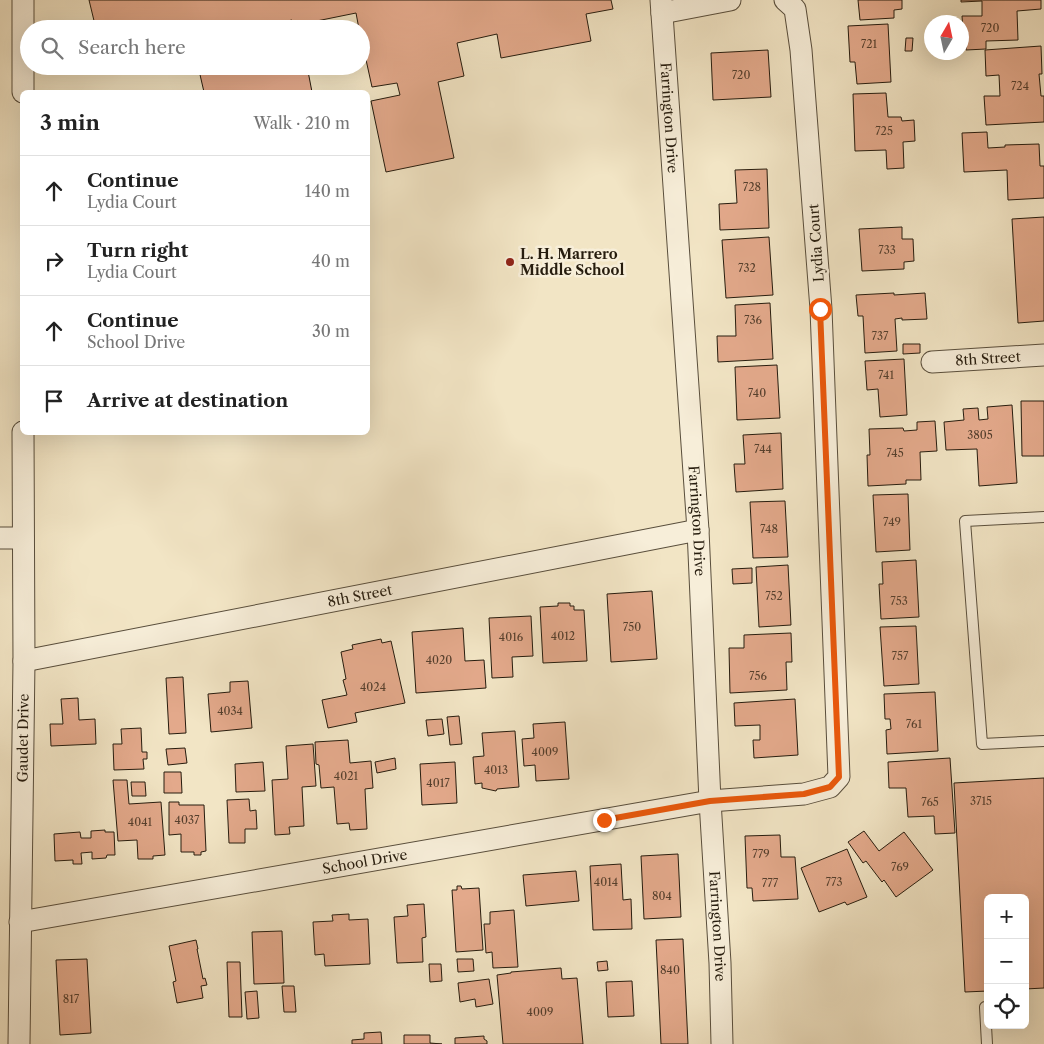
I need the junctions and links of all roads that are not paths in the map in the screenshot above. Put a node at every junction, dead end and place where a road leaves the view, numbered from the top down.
1 (22, 0) edge
2 (730, 0) edge
3 (785, 0) edge
4 (661, 6) edge
5 (22, 20) edge
6 (23, 75) edge
7 (23, 90) edge
8 (1044, 355) edge
9 (932, 362) dead end
10 (23, 435) edge
11 (1044, 517) edge
12 (698, 530) junction
13 (0, 538) edge
14 (23, 538) junction
15 (24, 661) junction
16 (1044, 741) edge
17 (710, 801) junction
18 (20, 922) junction
19 (986, 1029) edge
20 (19, 1044) edge
21 (722, 1044) edge
22 (986, 1044) edge

1 - 5 street
2 - 4 street
3 - 17 street, Lydia Court
4 - 12 street, Farrington Drive
6 - 7 street
8 - 9 street, 8th Street
10 - 14 street, Gaudet Drive
11 - 16 lane
12 - 15 street, 8th Street
12 - 17 street, Farrington Drive
13 - 14 street
14 - 15 street, Gaudet Drive
15 - 18 street, Gaudet Drive
17 - 18 street, School Drive
17 - 21 street, Farrington Drive
18 - 20 street, Gaudet Drive
19 - 22 lane

